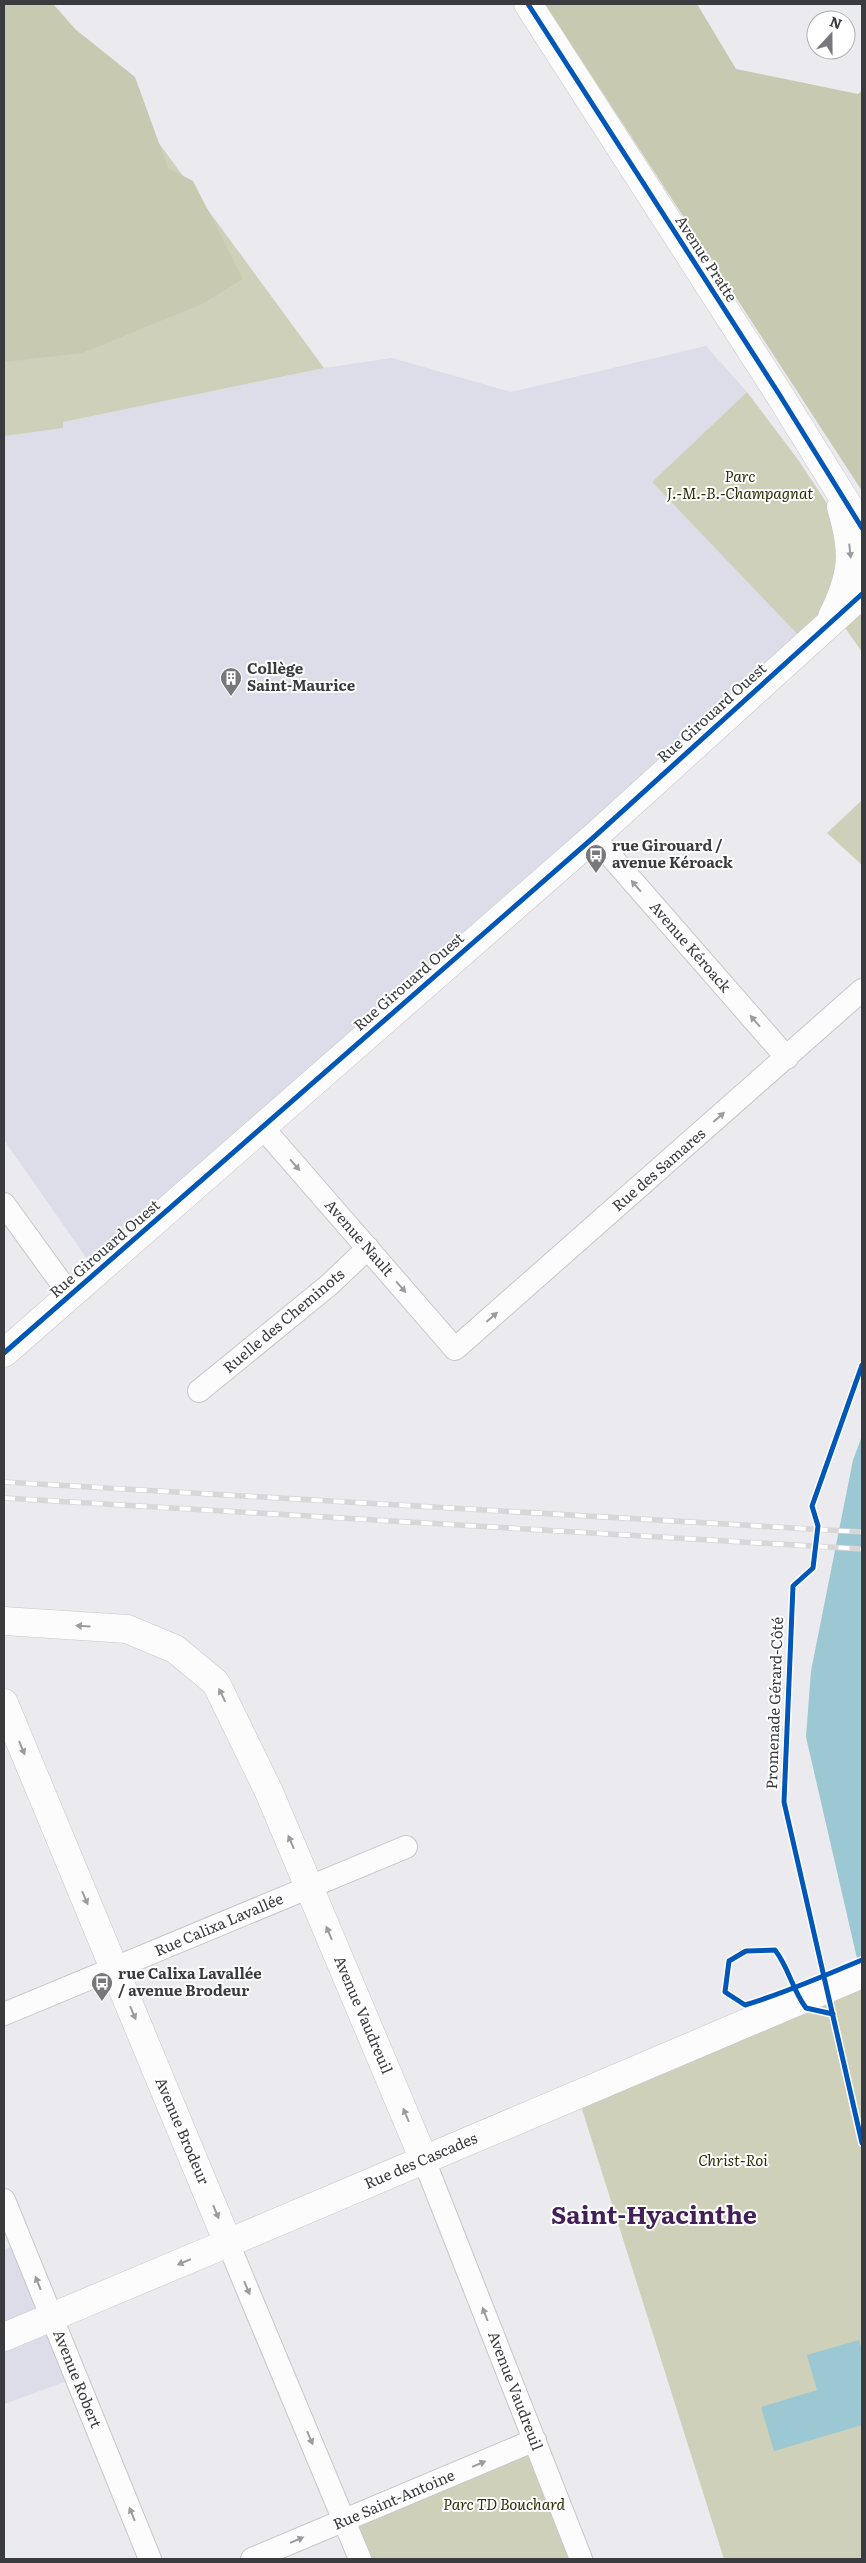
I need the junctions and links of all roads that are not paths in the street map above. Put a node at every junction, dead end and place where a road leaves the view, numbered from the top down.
1 (528, 4) edge
2 (835, 486) junction
3 (862, 528) edge
4 (862, 594) edge
5 (827, 625) junction
6 (594, 837) junction
7 (862, 990) edge
8 (787, 1058) junction
9 (263, 1128) junction
10 (4, 1204) edge
11 (368, 1248) junction
12 (70, 1295) junction
13 (455, 1349) joint
14 (4, 1353) edge
15 (199, 1391) dead end
16 (6, 1623) edge
17 (4, 1703) edge
18 (406, 1847) dead end
19 (309, 1887) junction
20 (114, 1968) junction
21 (862, 1974) edge
22 (4, 2014) edge
23 (424, 2160) junction
24 (4, 2200) edge
25 (228, 2243) junction
26 (52, 2317) junction
27 (4, 2337) edge
28 (535, 2440) junction
29 (344, 2520) junction
30 (150, 2559) edge
31 (252, 2559) edge
32 (360, 2559) edge
33 (581, 2559) edge

1 - 2 street, Avenue Pratte
2 - 3 street, Avenue Pratte
2 -> 5 street
4 - 5 street, Rue Girouard Ouest
5 - 6 street, Rue Girouard Ouest
8 -> 6 street, Avenue Kéroack
6 - 9 street, Rue Girouard Ouest
7 - 8 street, Rue des Samares
13 -> 8 street, Rue des Samares
9 -> 11 street, Avenue Nault
9 - 12 street, Rue Girouard Ouest
10 - 12 street
11 -> 13 street, Avenue Nault
11 - 15 street, Ruelle des Cheminots
12 - 14 street, Rue Girouard Ouest
19 -> 16 street, Avenue Vaudreuil
17 -> 20 street, Avenue Brodeur
18 - 19 street, Rue Calixa Lavallée
19 - 20 street, Rue Calixa Lavallée
23 -> 19 street, Avenue Vaudreuil
20 - 22 street, Rue Calixa Lavallée
20 -> 25 street, Avenue Brodeur
21 - 23 street, Rue des Cascades
23 - 25 street, Rue des Cascades
28 -> 23 street, Avenue Vaudreuil
26 -> 24 street, Avenue Robert
25 -> 26 street, Rue des Cascades
25 -> 29 street, Avenue Brodeur
26 - 27 street, Rue des Cascades
30 -> 26 street, Avenue Robert
29 -> 28 street, Rue Saint-Antoine
28 - 33 street, Avenue Vaudreuil
31 -> 29 street, Rue Saint-Antoine
29 - 32 street, Avenue Brodeur

